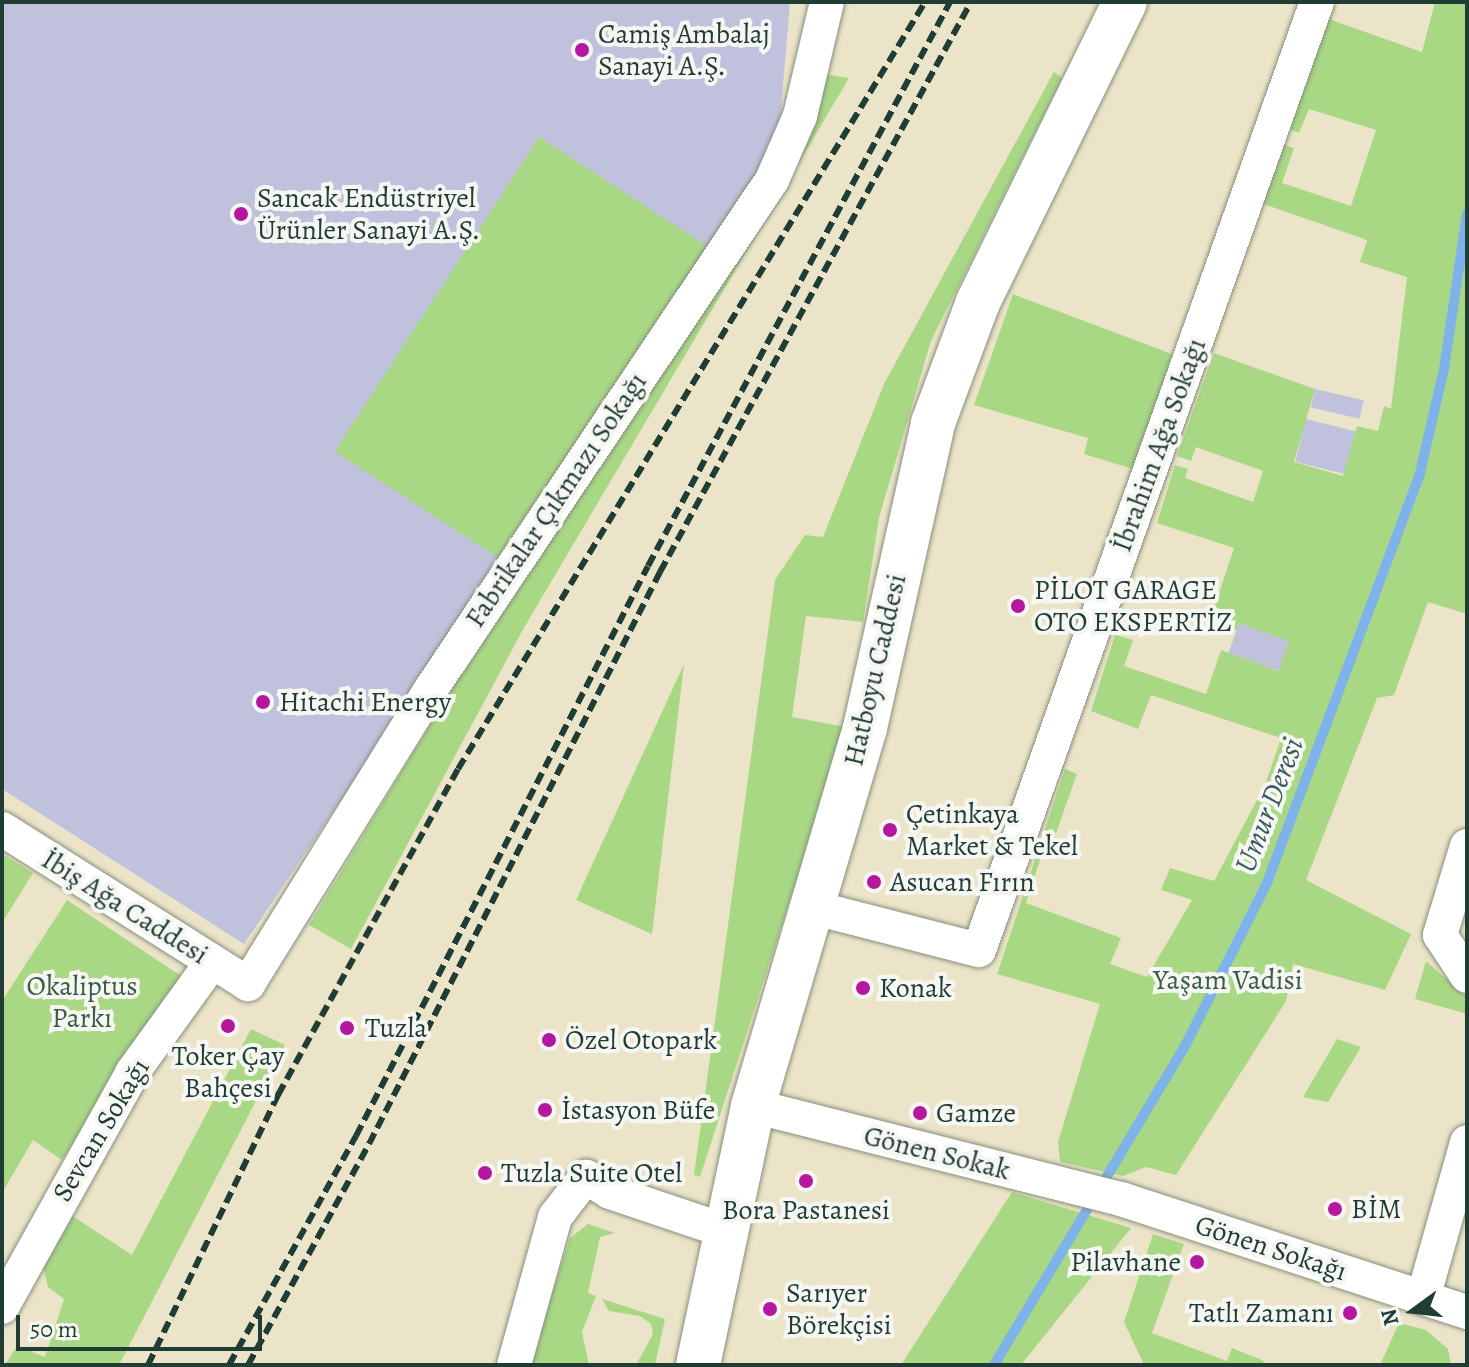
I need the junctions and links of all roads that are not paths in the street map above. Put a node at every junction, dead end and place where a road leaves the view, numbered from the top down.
1 (827, 2) edge
2 (1125, 2) edge
3 (1317, 2) edge
4 (2, 829) edge
5 (1467, 846) edge
6 (811, 907) junction
7 (212, 962) junction
8 (1467, 976) edge
9 (248, 984) joint
10 (753, 1106) junction
11 (1467, 1142) edge
12 (1121, 1199) joint
13 (726, 1231) junction
14 (1423, 1298) junction
15 (2, 1307) edge
16 (1467, 1312) edge
17 (514, 1365) edge
18 (698, 1365) edge

1 - 9 street, Fabrikalar Çıkmazı Sokağı
2 - 6 main road, Hatboyu Caddesi
3 - 6 street, İbrahim Ağa Sokağı
4 - 7 street, İbiş Ağa Caddesi
5 - 8 street
6 - 10 main road, Hatboyu Caddesi
7 - 9 street, İbiş Ağa Caddesi
7 - 15 street, Sevcan Sokağı
10 - 12 street, Gönen Sokak
10 - 13 main road, Hatboyu Caddesi
11 - 14 street
12 - 14 street, Gönen Sokağı
13 - 17 street
13 - 18 main road, Hatboyu Caddesi
14 - 16 street, Gönen Sokağı

